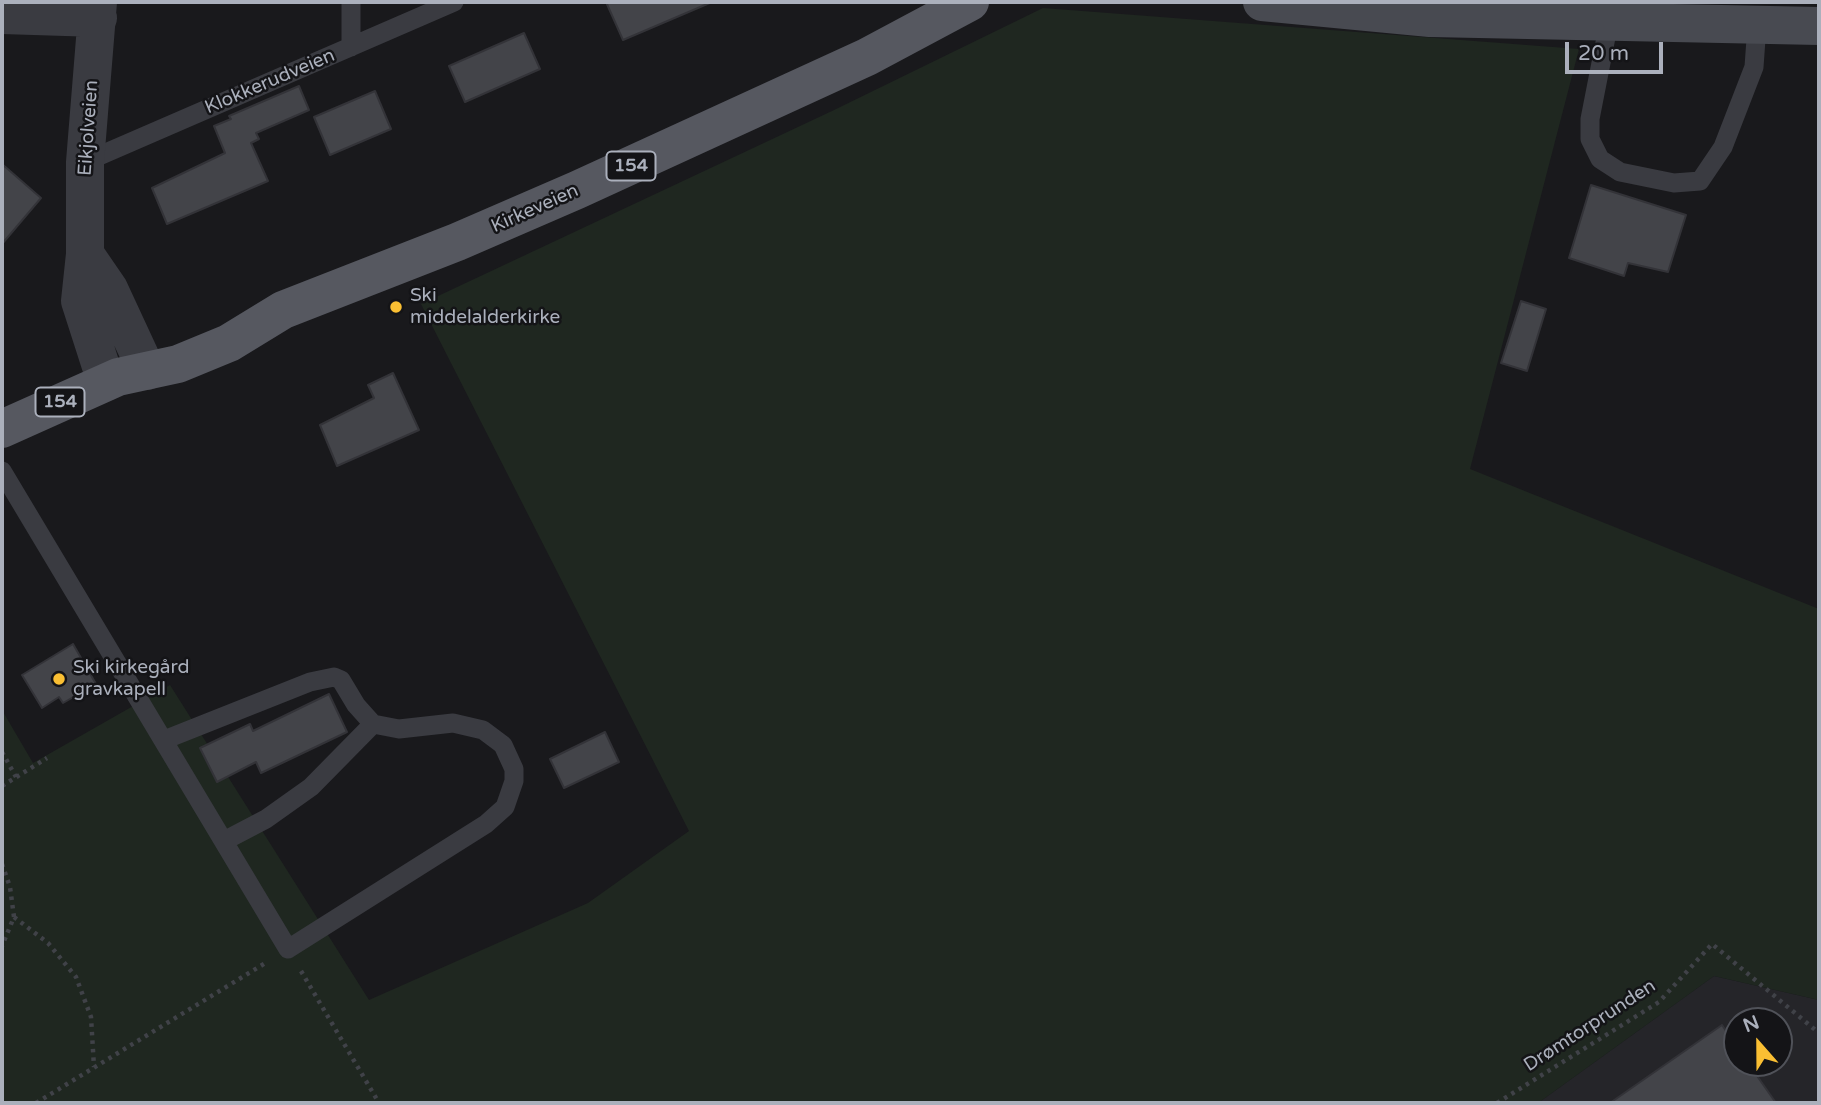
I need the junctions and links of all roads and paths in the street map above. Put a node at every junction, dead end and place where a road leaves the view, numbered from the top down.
1 (351, 2) edge
2 (454, 2) edge
3 (970, 2) edge
4 (1262, 2) edge
5 (1271, 2) edge
6 (98, 10) edge
7 (2, 15) edge
8 (1609, 22) junction
9 (1757, 24) junction
10 (1819, 26) edge
11 (351, 47) junction
12 (85, 162) junction
13 (128, 372) junction
14 (2, 429) edge
15 (2, 471) edge
16 (373, 724) junction
17 (164, 740) junction
18 (2, 752) edge
19 (47, 758) dead end
20 (16, 777) junction
21 (2, 786) edge
22 (224, 841) junction
23 (2, 864) edge
24 (14, 917) junction
25 (2, 946) edge
26 (288, 949) junction
27 (1819, 1033) edge
28 (94, 1068) junction
29 (36, 1103) edge
30 (379, 1103) edge
31 (1497, 1103) edge

1 - 11 lane
2 - 11 lane, Klokkerudveien
3 - 13 main road, Kirkeveien / 154
4 - 5 main road
5 - 8 main road
6 - 7 street
6 - 12 street, Eikjolveien
8 - 9 main road
8 - 9 lane
9 - 10 main road
11 - 12 lane, Klokkerudveien
12 - 13 street, Eikjolveien
13 - 14 main road, Kirkeveien / 154
15 - 17 lane
16 - 17 lane
16 - 22 lane
16 - 26 lane
17 - 22 lane
18 - 20 path
19 - 20 path
20 - 21 path
22 - 26 lane
23 - 24 path
24 - 25 path
24 - 28 path
26 - 28 path
26 - 30 path
27 - 31 path, Drømtorprunden
28 - 29 path

